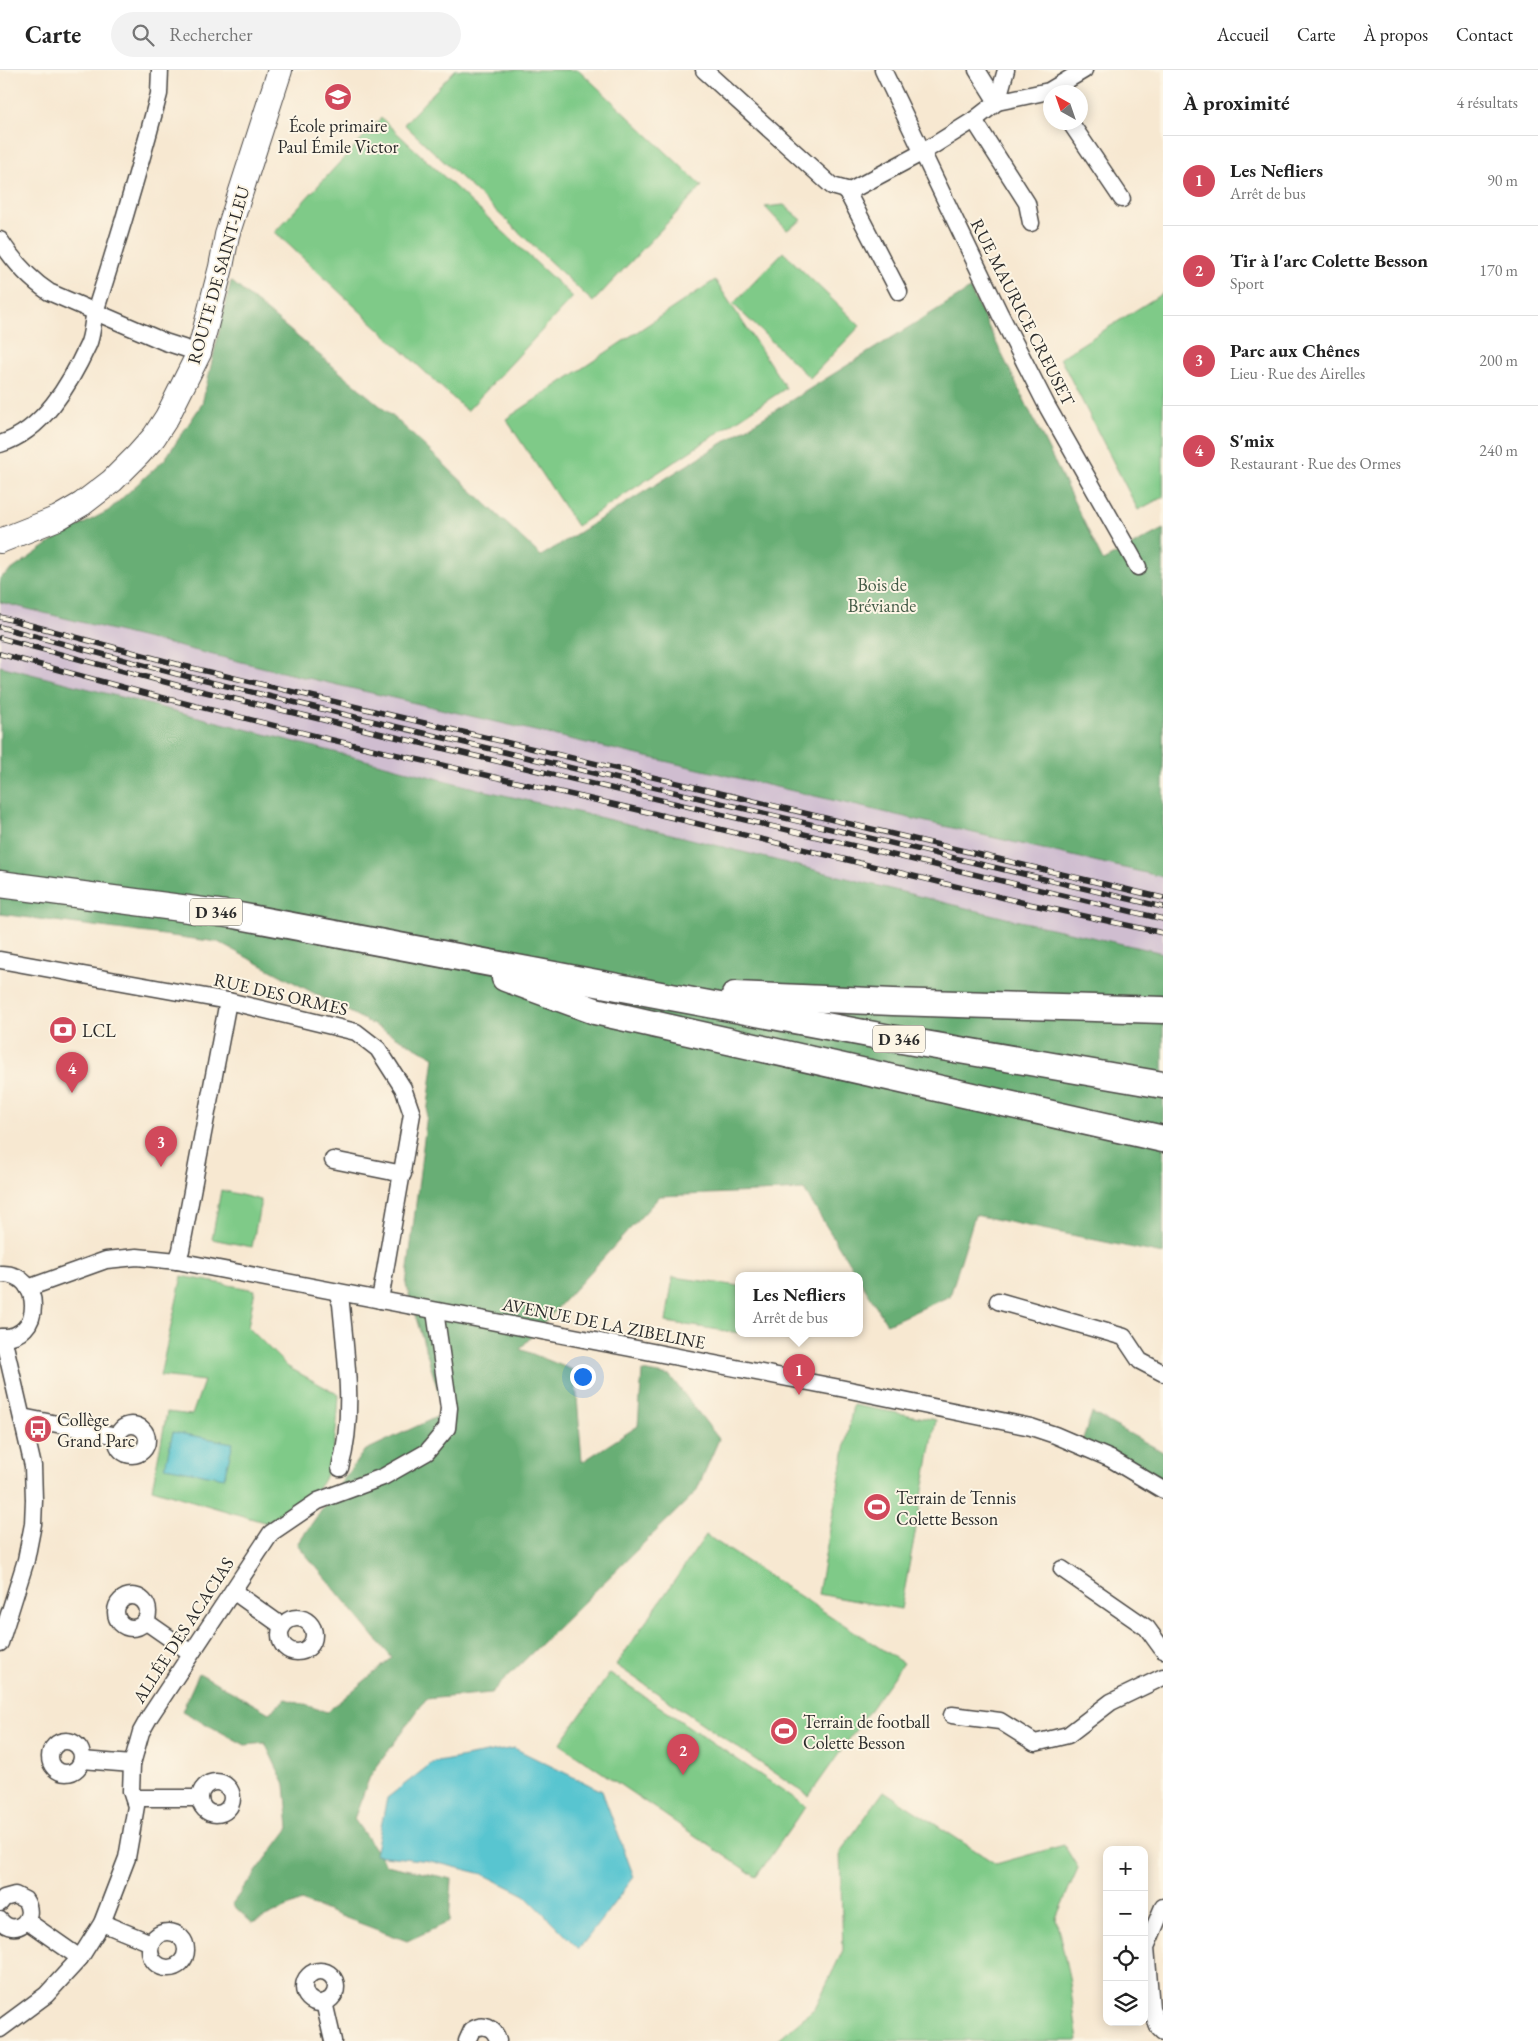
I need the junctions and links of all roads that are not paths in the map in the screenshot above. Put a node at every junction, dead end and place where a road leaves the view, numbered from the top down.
1 (160, 70) edge
2 (280, 70) edge
3 (704, 70) edge
4 (883, 70) edge
5 (977, 70) edge
6 (1006, 70) edge
7 (1084, 70) edge
8 (1061, 85) edge
9 (1043, 93) edge
10 (997, 102) junction
11 (974, 120) junction
12 (1075, 130) edge
13 (923, 152) junction
14 (846, 190) junction
15 (1122, 199) dead end
16 (1031, 223) dead end
17 (0, 240) edge
18 (899, 292) dead end
19 (95, 311) junction
20 (199, 353) junction
21 (0, 444) edge
22 (0, 541) edge
23 (1138, 567) dead end
24 (0, 884) edge
25 (431, 951) junction
26 (0, 960) edge
27 (637, 990) junction
28 (228, 1000) junction
29 (1163, 1010) edge
30 (1163, 1084) edge
31 (1163, 1139) edge
32 (333, 1160) dead end
33 (403, 1174) junction
34 (177, 1261) junction
35 (0, 1274) edge
36 (28, 1288) junction
37 (337, 1292) junction
38 (380, 1300) junction
39 (998, 1300) dead end
40 (435, 1311) junction
41 (2, 1337) edge
42 (1163, 1373) edge
43 (22, 1416) junction
44 (117, 1436) dead end
45 (340, 1468) dead end
46 (1161, 1486) edge
47 (1062, 1569) dead end
48 (233, 1591) junction
49 (146, 1621) dead end
50 (282, 1626) dead end
51 (0, 1642) edge
52 (1163, 1650) edge
53 (191, 1653) junction
54 (1163, 1677) edge
55 (952, 1715) dead end
56 (82, 1760) dead end
57 (132, 1764) junction
58 (134, 1798) junction
59 (200, 1798) dead end
60 (0, 1903) edge
61 (1163, 1907) edge
62 (0, 1920) edge
63 (27, 1921) junction
64 (102, 1923) junction
65 (151, 1943) dead end
66 (80, 1958) junction
67 (324, 2002) dead end
68 (0, 2029) edge
69 (1163, 2032) edge
70 (333, 2041) edge
71 (467, 2041) edge
72 (498, 2041) edge

1 - 19 street
2 - 20 street, ROUTE DE SAINT-LEU
3 - 14 street
4 - 13 street, RUE MAURICE CREUSET
5 - 10 street
6 - 10 street
7 - 8 street
9 - 10 street
10 - 11 street
11 - 13 street
11 - 16 street
12 - 15 street
13 - 14 street
13 - 23 street, RUE MAURICE CREUSET
14 - 18 street
17 - 19 street
19 - 20 street
19 - 21 street
20 - 22 street, ROUTE DE SAINT-LEU
24 - 25 main road, D 346
25 - 27 main road, D 346
25 - 31 main road
26 - 28 street, RUE DES ORMES
27 - 29 main road
27 - 30 main road, D 346
28 - 33 street, RUE DES ORMES
28 - 34 street
32 - 33 street
33 - 38 street, RUE DES ORMES
34 - 36 street, AVENUE DE LA ZIBELINE
34 - 37 street, AVENUE DE LA ZIBELINE
35 - 36 street
36 - 41 street
37 - 38 street, AVENUE DE LA ZIBELINE
37 - 45 street
38 - 40 street, AVENUE DE LA ZIBELINE
39 - 42 street
40 - 46 street, AVENUE DE LA ZIBELINE
40 - 48 street, ALLÉE DES ACACIAS
41 - 43 street
43 - 44 street
43 - 51 street
47 - 52 street
48 - 50 street
48 - 53 street, ALLÉE DES ACACIAS
49 - 53 street
53 - 57 street, ALLÉE DES ACACIAS
54 - 55 street
56 - 57 street
57 - 58 street, ALLÉE DES ACACIAS
58 - 59 street
58 - 64 street, ALLÉE DES ACACIAS
60 - 63 street
61 - 69 street
62 - 63 street
63 - 66 street
64 - 65 street
64 - 66 street, ALLÉE DES ACACIAS
66 - 68 street, ALLÉE DES ACACIAS
67 - 70 street
71 - 72 street

